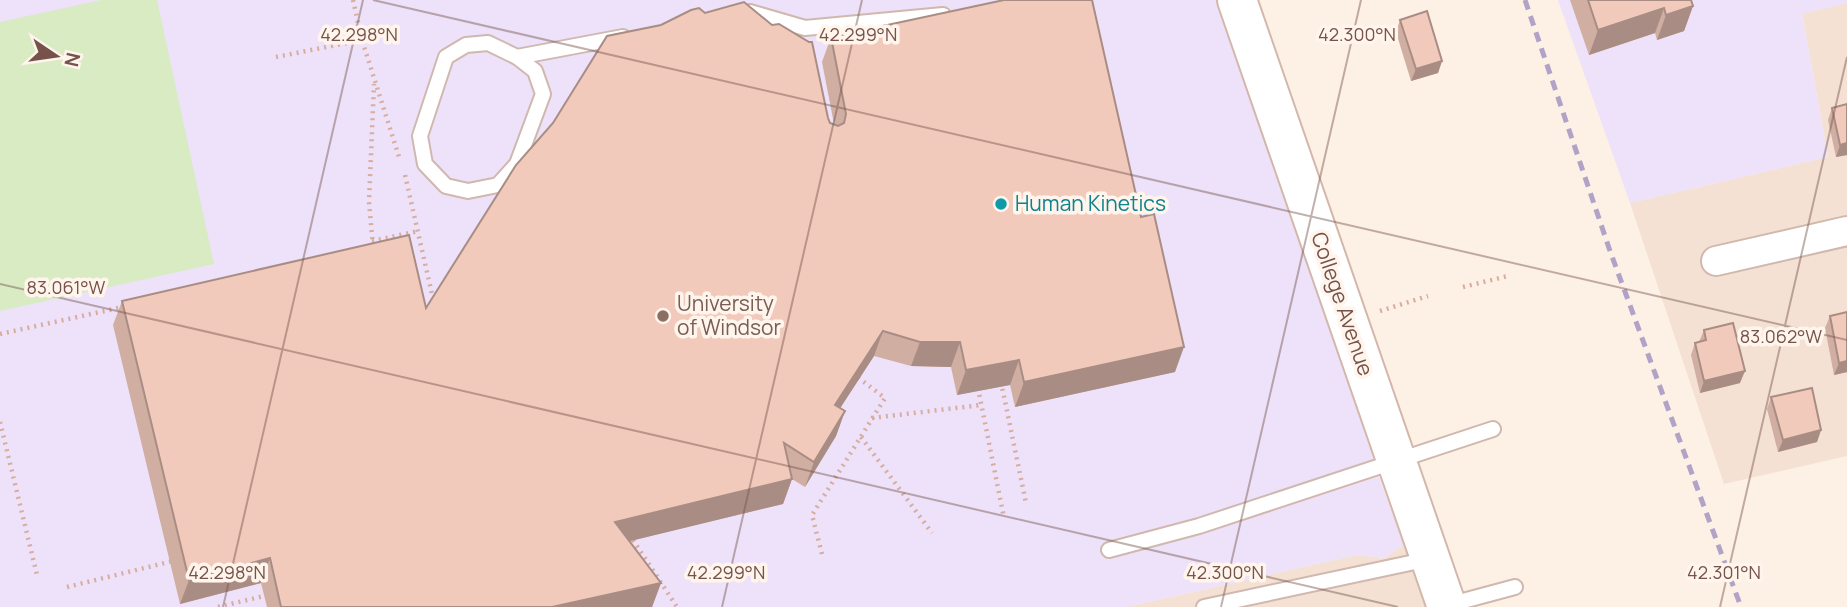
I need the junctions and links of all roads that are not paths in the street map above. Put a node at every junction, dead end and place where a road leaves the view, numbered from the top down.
1 (1237, 0) edge
2 (958, 14) edge
3 (722, 18) edge
4 (640, 33) edge
5 (517, 57) junction
6 (1847, 231) edge
7 (1716, 261) dead end
8 (1493, 429) dead end
9 (1396, 460) junction
10 (1109, 550) dead end
11 (1430, 558) junction
12 (1515, 587) dead end
13 (1447, 606) edge
14 (1204, 607) edge

1 - 9 street, College Avenue
2 - 3 lane
4 - 5 lane
5 - 5 lane
6 - 7 street
8 - 9 lane
9 - 10 lane
9 - 11 street, College Avenue
11 - 13 street, College Avenue
11 - 14 lane
12 - 13 lane

